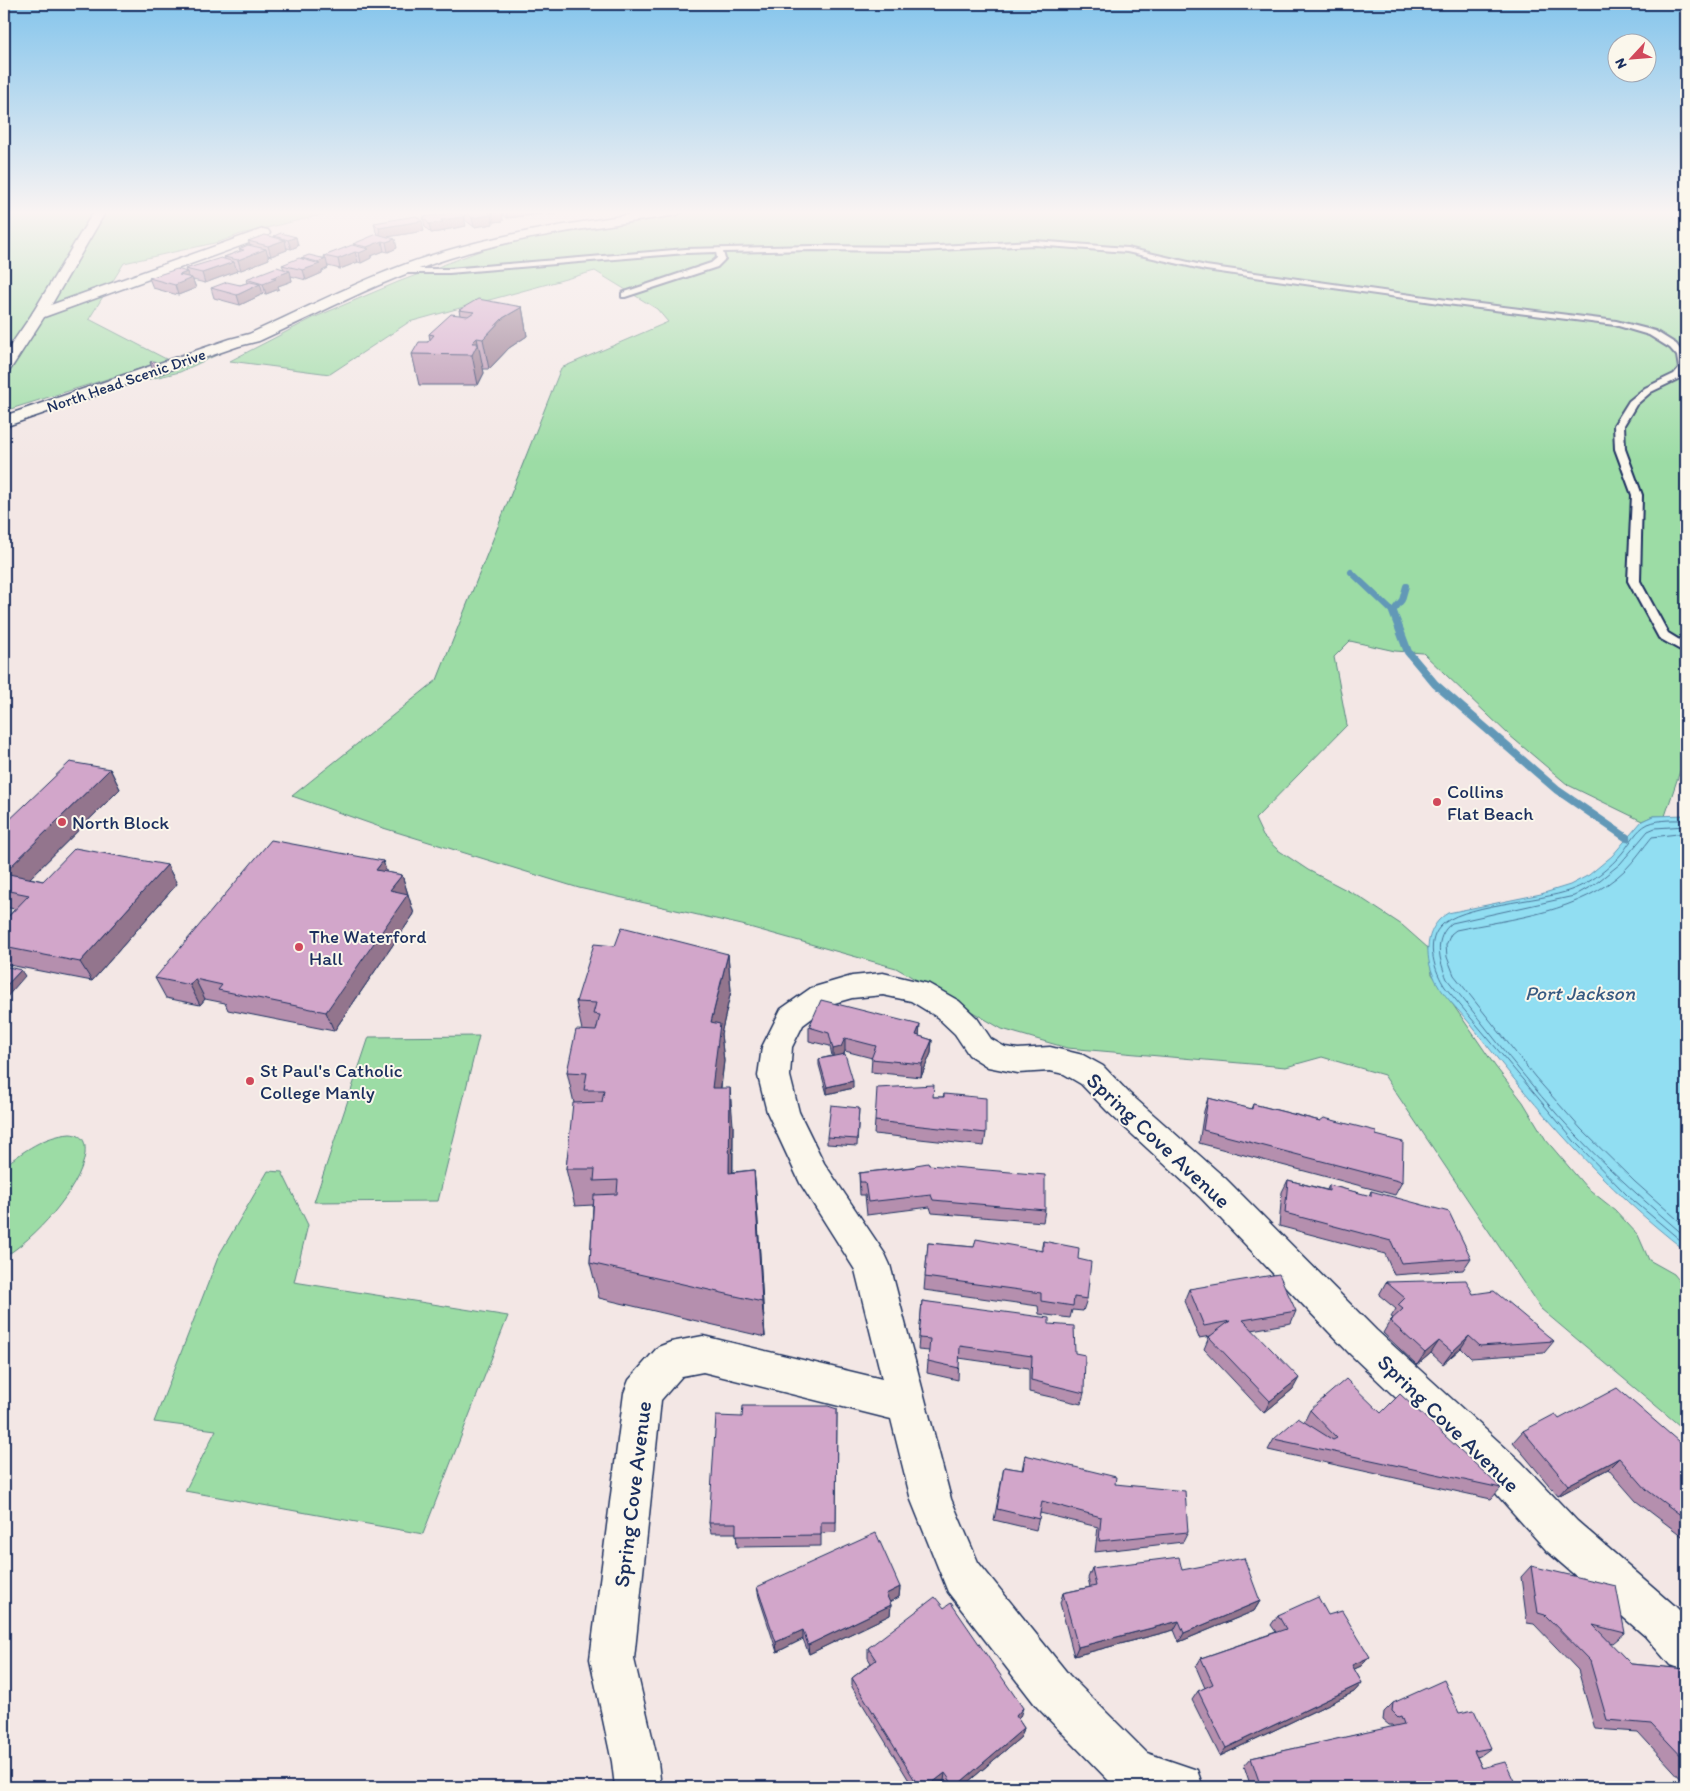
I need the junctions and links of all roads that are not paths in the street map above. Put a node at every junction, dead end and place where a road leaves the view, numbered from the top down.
1 (51, 295) edge
2 (93, 295) edge
3 (351, 295) edge
4 (1394, 295) edge
5 (39, 314) junction
6 (4, 367) edge
7 (4, 422) edge
8 (1686, 649) edge
9 (907, 1404) junction
10 (1686, 1649) edge
11 (638, 1787) edge
12 (1180, 1787) edge

1 - 5 street
2 - 5 street
3 - 7 street, North Head Scenic Drive
4 - 8 lane
5 - 6 street
9 - 10 street, Spring Cove Avenue
9 - 11 street, Spring Cove Avenue
9 - 12 street, Spring Cove Avenue

